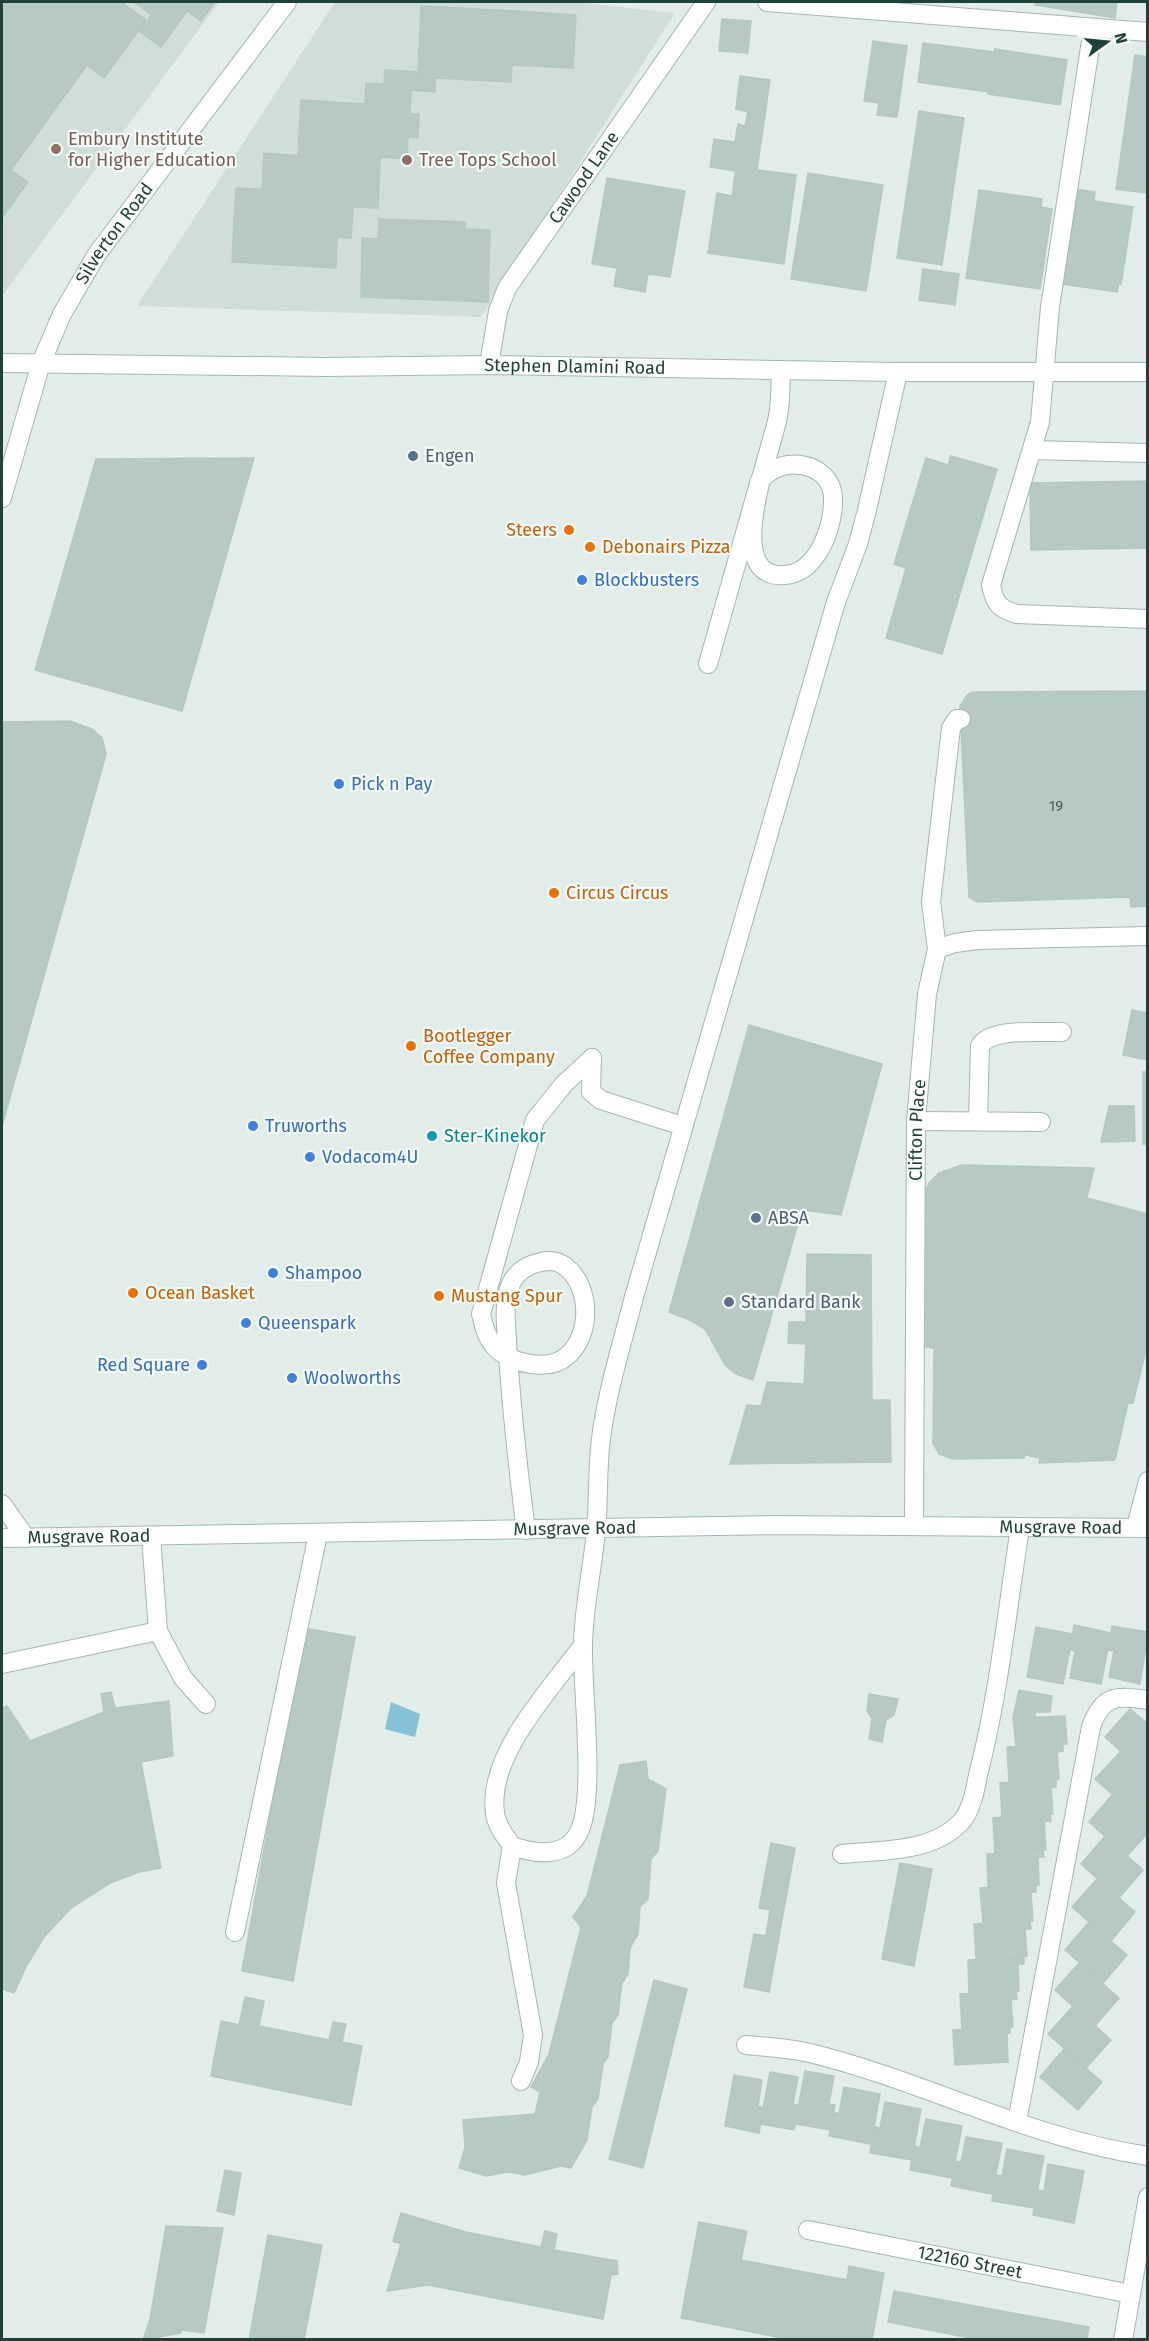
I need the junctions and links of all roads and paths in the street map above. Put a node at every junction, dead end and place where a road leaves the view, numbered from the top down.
1 (287, 2) edge
2 (706, 2) edge
3 (767, 2) edge
4 (1093, 28) junction
5 (1148, 32) edge
6 (2, 363) edge
7 (41, 363) junction
8 (489, 364) junction
9 (781, 370) junction
10 (898, 372) junction
11 (1044, 372) junction
12 (1148, 372) edge
13 (1033, 450) junction
14 (1148, 453) edge
15 (760, 480) junction
16 (2, 498) edge
17 (1148, 619) edge
18 (708, 664) dead end
19 (961, 719) dead end
20 (1148, 936) edge
21 (937, 949) junction
22 (1062, 1032) dead end
23 (916, 1121) junction
24 (978, 1121) junction
25 (1041, 1122) dead end
26 (673, 1123) dead end
27 (508, 1356) junction
28 (1148, 1481) edge
29 (2, 1504) edge
30 (914, 1526) junction
31 (1142, 1527) edge
32 (1020, 1528) junction
33 (596, 1529) junction
34 (526, 1530) junction
35 (318, 1534) junction
36 (151, 1536) junction
37 (2, 1538) edge
38 (26, 1538) junction
39 (158, 1631) junction
40 (583, 1645) junction
41 (2, 1664) edge
42 (1148, 1700) edge
43 (206, 1704) dead end
44 (512, 1846) junction
45 (842, 1854) dead end
46 (235, 1932) dead end
47 (746, 2044) dead end
48 (520, 2081) dead end
49 (1017, 2122) junction
50 (1148, 2156) edge
51 (1148, 2197) edge
52 (808, 2230) dead end
53 (1131, 2294) junction
54 (1123, 2340) edge

1 - 7 street, Silverton Road
2 - 8 street, Cawood Lane
3 - 4 street
4 - 5 street
4 - 11 street
6 - 7 street, Stephen Dlamini Road
7 - 8 street, Stephen Dlamini Road
7 - 16 street, Silverton Road
8 - 9 street, Stephen Dlamini Road
9 - 10 street, Stephen Dlamini Road
9 - 15 street
10 - 11 street, Stephen Dlamini Road
10 - 33 street
11 - 12 street, Stephen Dlamini Road
11 - 13 street
13 - 14 street
13 - 17 street
15 - 15 street
15 - 18 street
19 - 21 street, Clifton Place
20 - 21 street
21 - 23 street, Clifton Place
22 - 24 street
23 - 24 street
23 - 30 street, Clifton Place
24 - 25 street
26 - 27 street
27 - 27 street
27 - 34 street
28 - 31 street
29 - 38 street
30 - 32 street, Musgrave Road
30 - 33 street, Musgrave Road
31 - 32 street, Musgrave Road
32 - 45 street
33 - 34 street, Musgrave Road
33 - 40 street
34 - 35 street, Musgrave Road
35 - 36 street, Musgrave Road
35 - 46 street
36 - 38 street, Musgrave Road
36 - 39 street
37 - 38 street, Musgrave Road
39 - 41 street
39 - 43 street
40 - 44 street
40 - 44 street
42 - 49 street
44 - 48 street
47 - 49 street
49 - 50 street
51 - 53 street
52 - 53 street, 122160 Street
53 - 54 street

